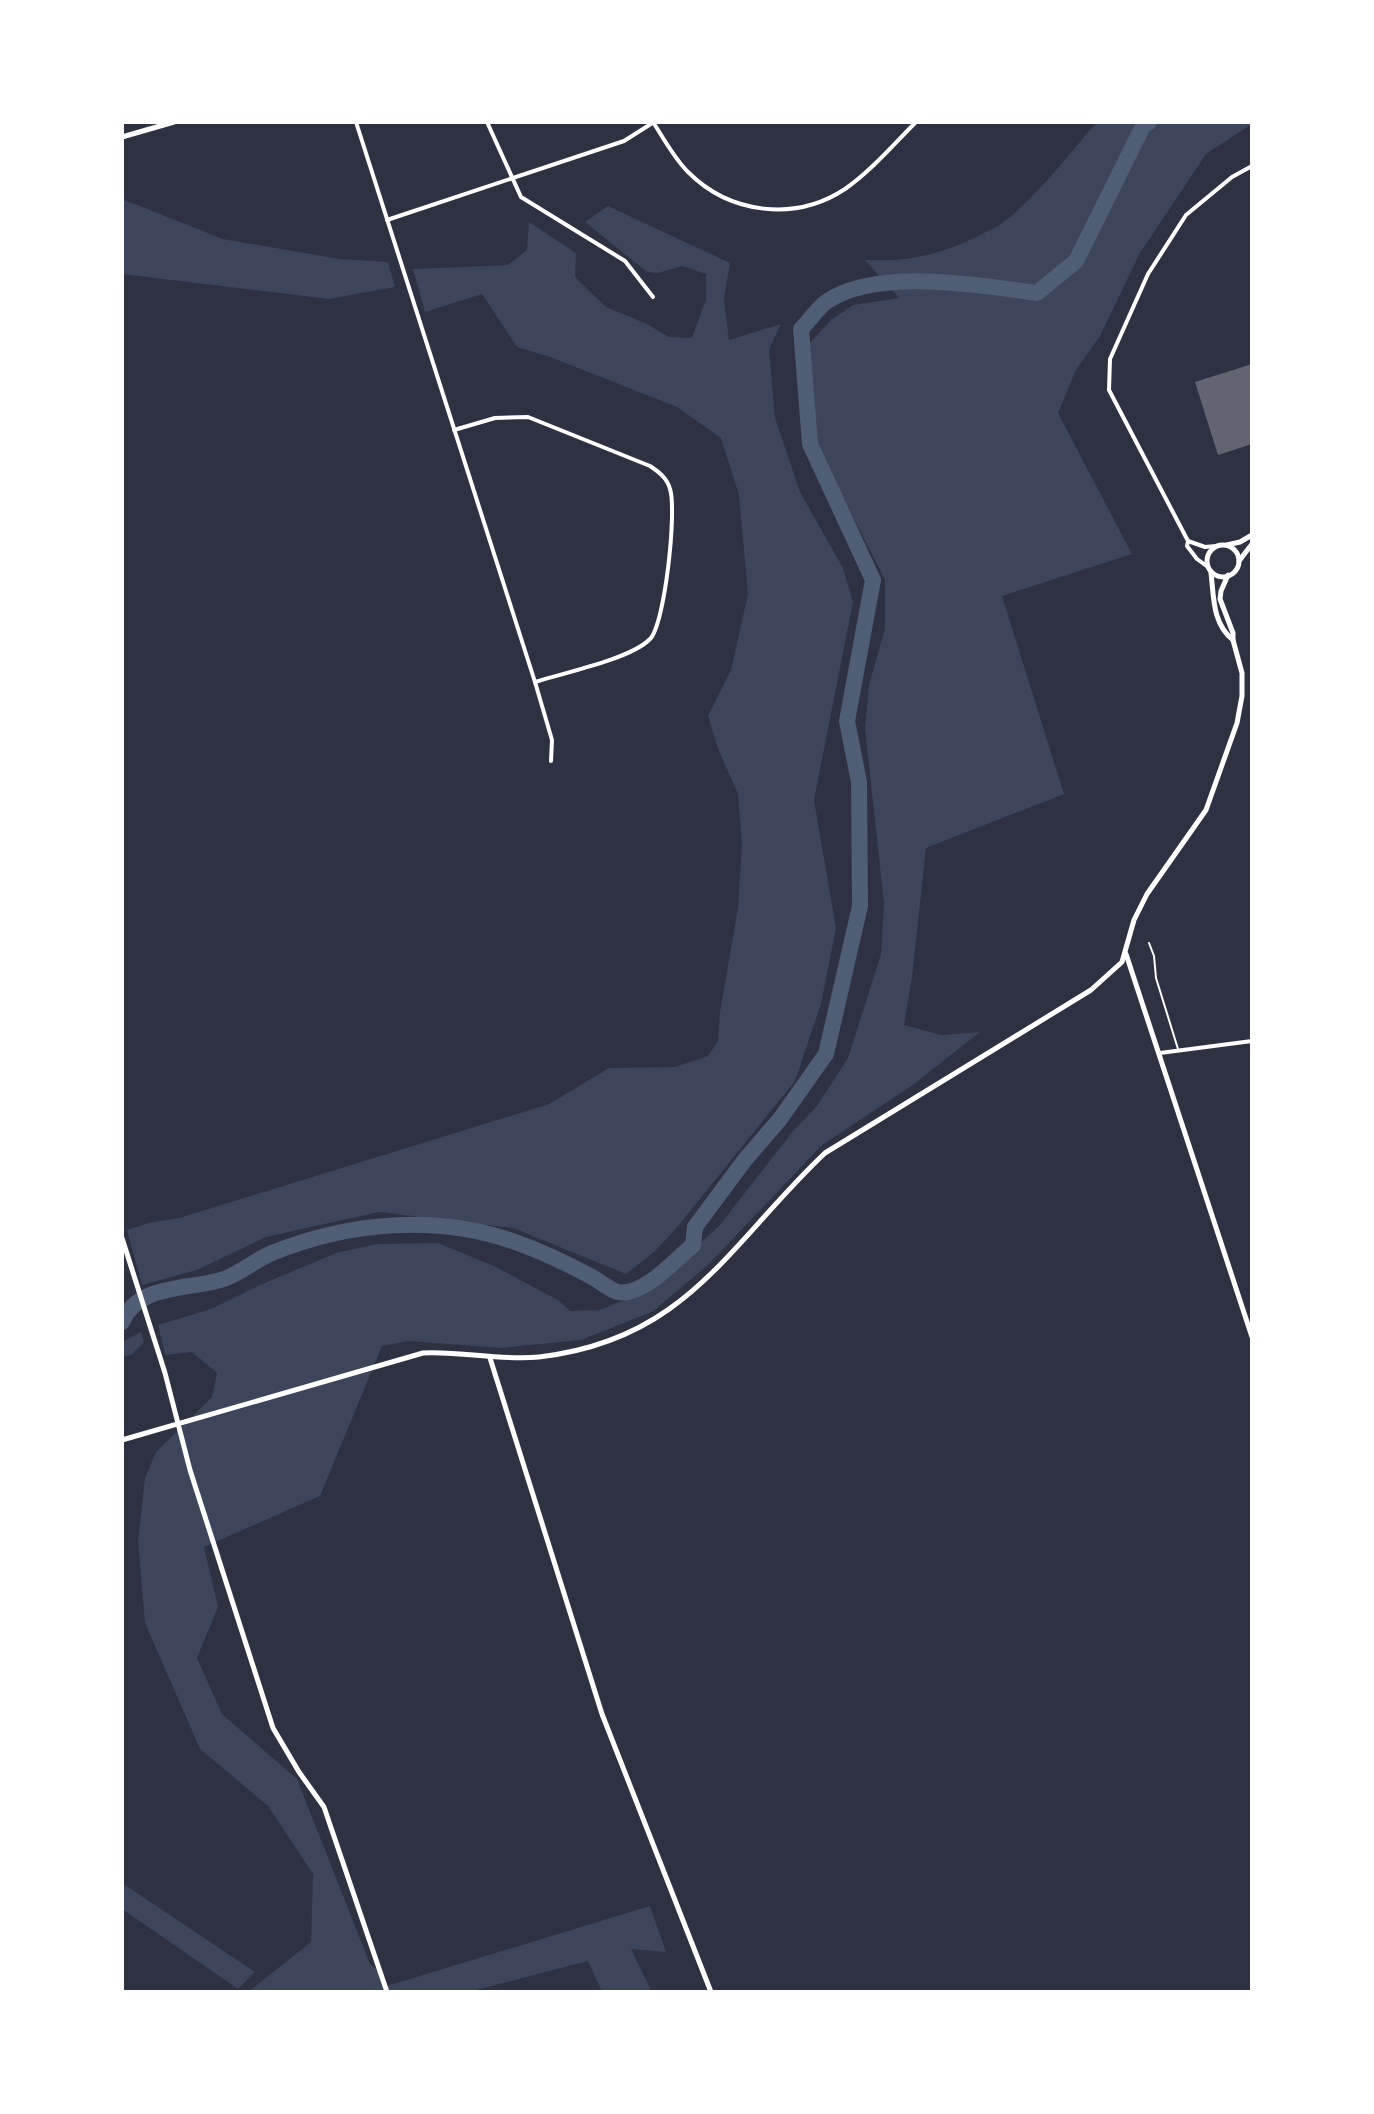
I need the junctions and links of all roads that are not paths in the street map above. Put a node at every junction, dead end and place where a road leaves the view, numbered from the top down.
1 (174, 122) edge
2 (356, 122) edge
3 (487, 122) edge
4 (653, 122) edge
5 (916, 122) edge
6 (122, 137) edge
7 (1252, 166) edge
8 (513, 178) junction
9 (387, 220) junction
10 (653, 297) dead end
11 (454, 430) junction
12 (1252, 535) edge
13 (1188, 541) junction
14 (1252, 544) edge
15 (1226, 545) junction
16 (1216, 546) junction
17 (1238, 562) junction
18 (1210, 570) junction
19 (1228, 575) junction
20 (1233, 640) junction
21 (535, 682) junction
22 (551, 761) dead end
23 (1149, 943) dead end
24 (1126, 951) junction
25 (1252, 1041) edge
26 (1179, 1051) junction
27 (1160, 1053) junction
28 (122, 1238) edge
29 (1252, 1337) edge
30 (489, 1357) junction
31 (177, 1425) junction
32 (122, 1440) edge
33 (387, 1992) edge
34 (711, 1992) edge

1 - 6 street
2 - 9 street
3 - 8 street
4 - 5 street
4 - 8 street
7 - 13 street
8 - 9 street
8 - 10 street
9 - 11 street
11 - 21 street
11 - 21 street
12 - 15 street
13 - 16 street
13 - 18 street
14 - 17 street
15 - 16 street
15 - 17 street
16 - 18 street
17 - 19 street
18 - 19 street
18 - 20 street
19 - 20 street
20 - 24 street
21 - 22 street
23 - 26 lane
24 - 27 street
24 - 30 street
25 - 26 street
26 - 27 street
27 - 29 street
28 - 31 street
30 - 31 street
30 - 34 street
31 - 32 street
31 - 33 street

